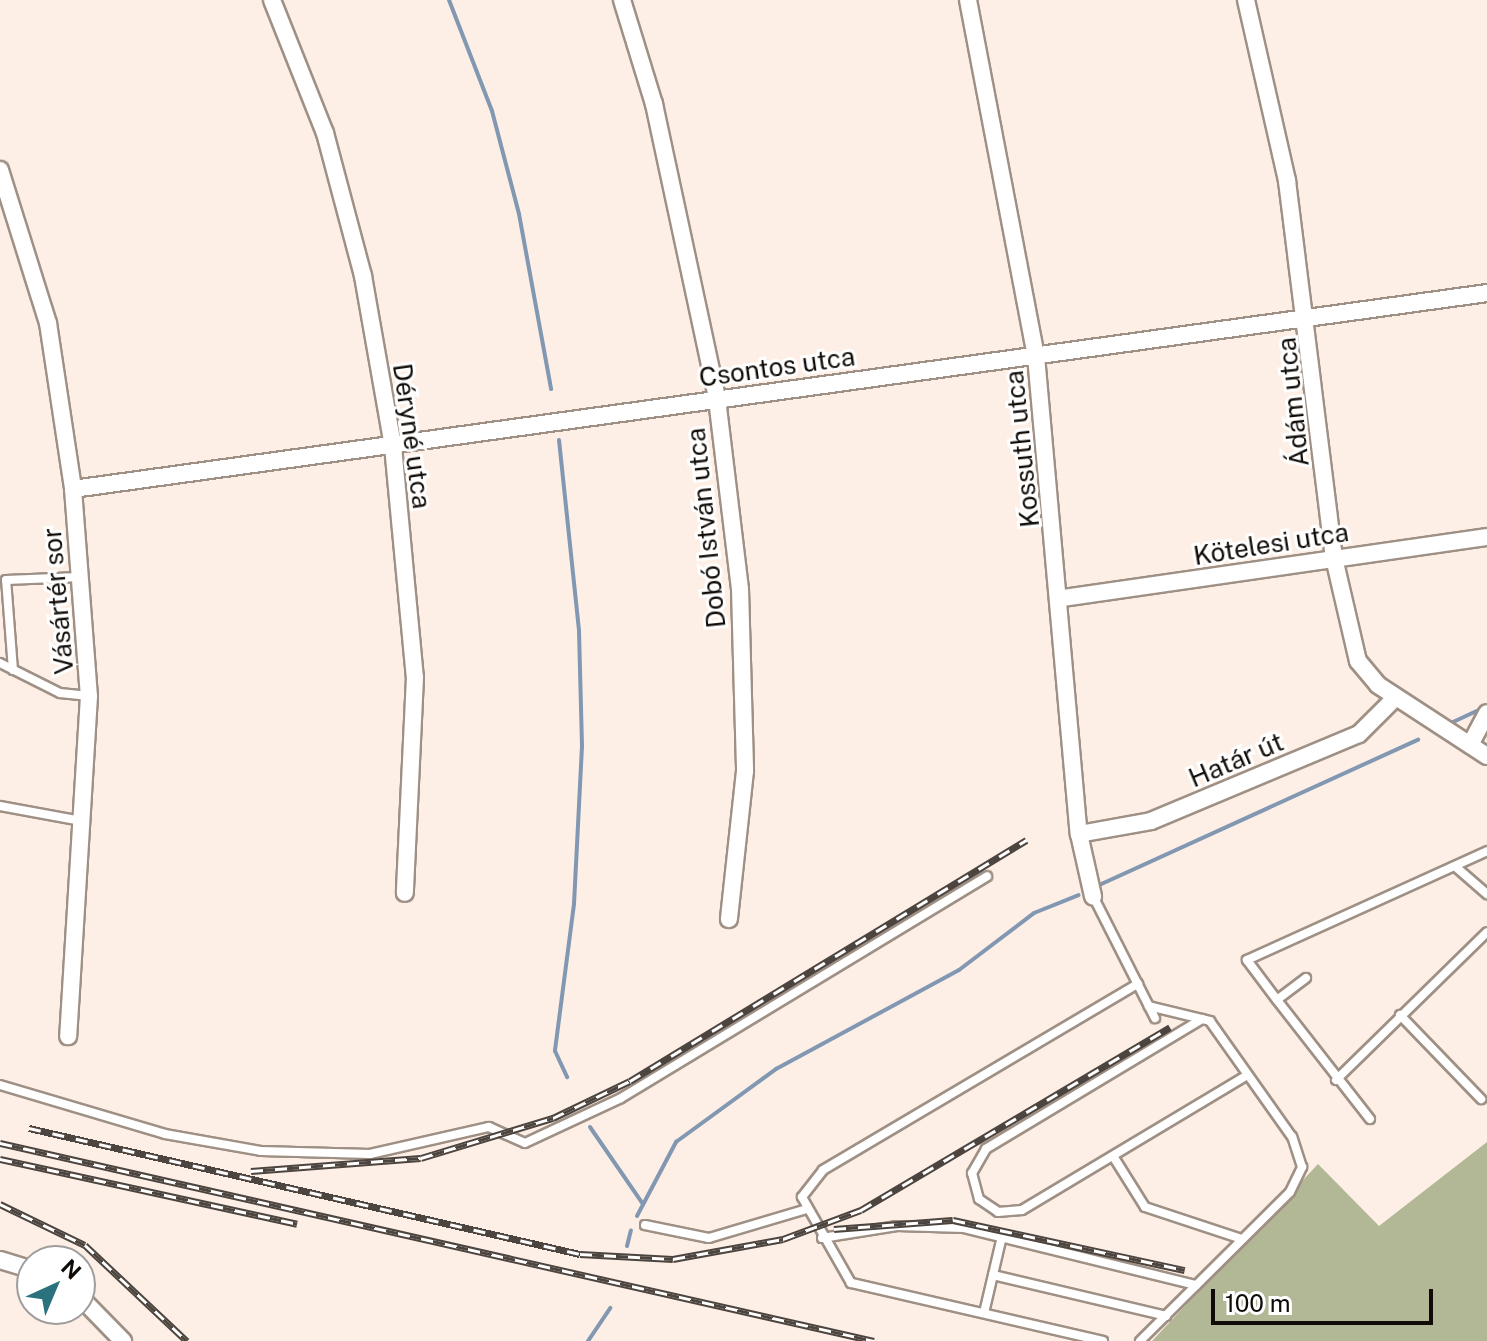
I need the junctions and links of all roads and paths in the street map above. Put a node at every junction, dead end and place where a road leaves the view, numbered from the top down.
1 (272, 0) edge
2 (622, 0) edge
3 (968, 0) edge
4 (1246, 0) edge
5 (0, 170) edge
6 (1487, 293) edge
7 (1309, 322) junction
8 (1036, 356) junction
9 (717, 399) junction
10 (393, 446) junction
11 (73, 489) junction
12 (1487, 537) edge
13 (1334, 558) junction
14 (80, 577) junction
15 (1063, 598) junction
16 (0, 663) edge
17 (13, 670) junction
18 (89, 696) junction
19 (1396, 697) junction
20 (1487, 713) edge
21 (1470, 745) junction
22 (1487, 756) edge
23 (0, 806) edge
24 (84, 821) junction
25 (1079, 834) junction
26 (1487, 851) edge
27 (1457, 868) junction
28 (987, 876) dead end
29 (405, 893) dead end
30 (1487, 894) edge
31 (1093, 896) joint
32 (729, 919) dead end
33 (1487, 932) edge
34 (1306, 978) dead end
35 (1138, 984) junction
36 (1277, 1000) junction
37 (1149, 1006) junction
38 (1400, 1015) junction
39 (1155, 1018) dead end
40 (1202, 1019) junction
41 (68, 1036) dead end
42 (1248, 1075) junction
43 (1336, 1080) junction
44 (0, 1085) edge
45 (1481, 1099) dead end
46 (1370, 1119) dead end
47 (1113, 1156) junction
48 (807, 1209) junction
49 (645, 1225) dead end
50 (1002, 1236) junction
51 (822, 1238) junction
52 (1242, 1239) junction
53 (993, 1275) junction
54 (1196, 1285) junction
55 (96, 1313) edge
56 (984, 1313) junction
57 (1166, 1316) junction
58 (123, 1341) edge
59 (1103, 1341) edge
60 (1140, 1341) edge

1 - 10 street, Déryné utca
2 - 9 street, Dobó István utca
3 - 8 street, Kossuth utca
4 - 7 street, Ádám utca
5 - 11 street, Vásártér sor
6 - 7 street, Csontos utca
7 - 8 street, Csontos utca
7 - 13 street, Ádám utca
8 - 9 street, Csontos utca
8 - 15 street, Kossuth utca
9 - 10 street, Csontos utca
9 - 32 street, Dobó István utca
10 - 11 street, Csontos utca
10 - 29 street, Déryné utca
11 - 14 street, Vásártér sor
12 - 13 street, Kötelesi utca
13 - 15 street, Kötelesi utca
13 - 19 street, Ádám utca
14 - 17 lane
14 - 18 street, Vásártér sor
15 - 25 street, Kossuth utca
16 - 17 lane
17 - 18 lane
18 - 24 street, Vásártér sor
19 - 21 street, Ádám utca
19 - 25 street, Határ út
20 - 21 street
21 - 22 street, Ádám utca
23 - 24 lane
24 - 41 street, Vásártér sor
25 - 31 street, Kossuth utca
26 - 27 lane
27 - 30 lane
27 - 36 lane
28 - 44 lane
31 - 35 lane
33 - 38 lane
34 - 36 lane
35 - 37 lane
35 - 48 lane
36 - 43 lane
37 - 39 lane
37 - 40 lane
38 - 43 lane
38 - 45 lane
40 - 42 lane
40 - 47 lane
42 - 47 lane
42 - 52 lane
43 - 46 lane
47 - 52 lane
48 - 49 lane
48 - 51 lane
50 - 51 lane
50 - 53 lane
50 - 54 lane
51 - 56 lane
52 - 54 lane
53 - 56 lane
53 - 57 lane
54 - 57 lane
55 - 58 street
56 - 59 lane
57 - 60 lane

